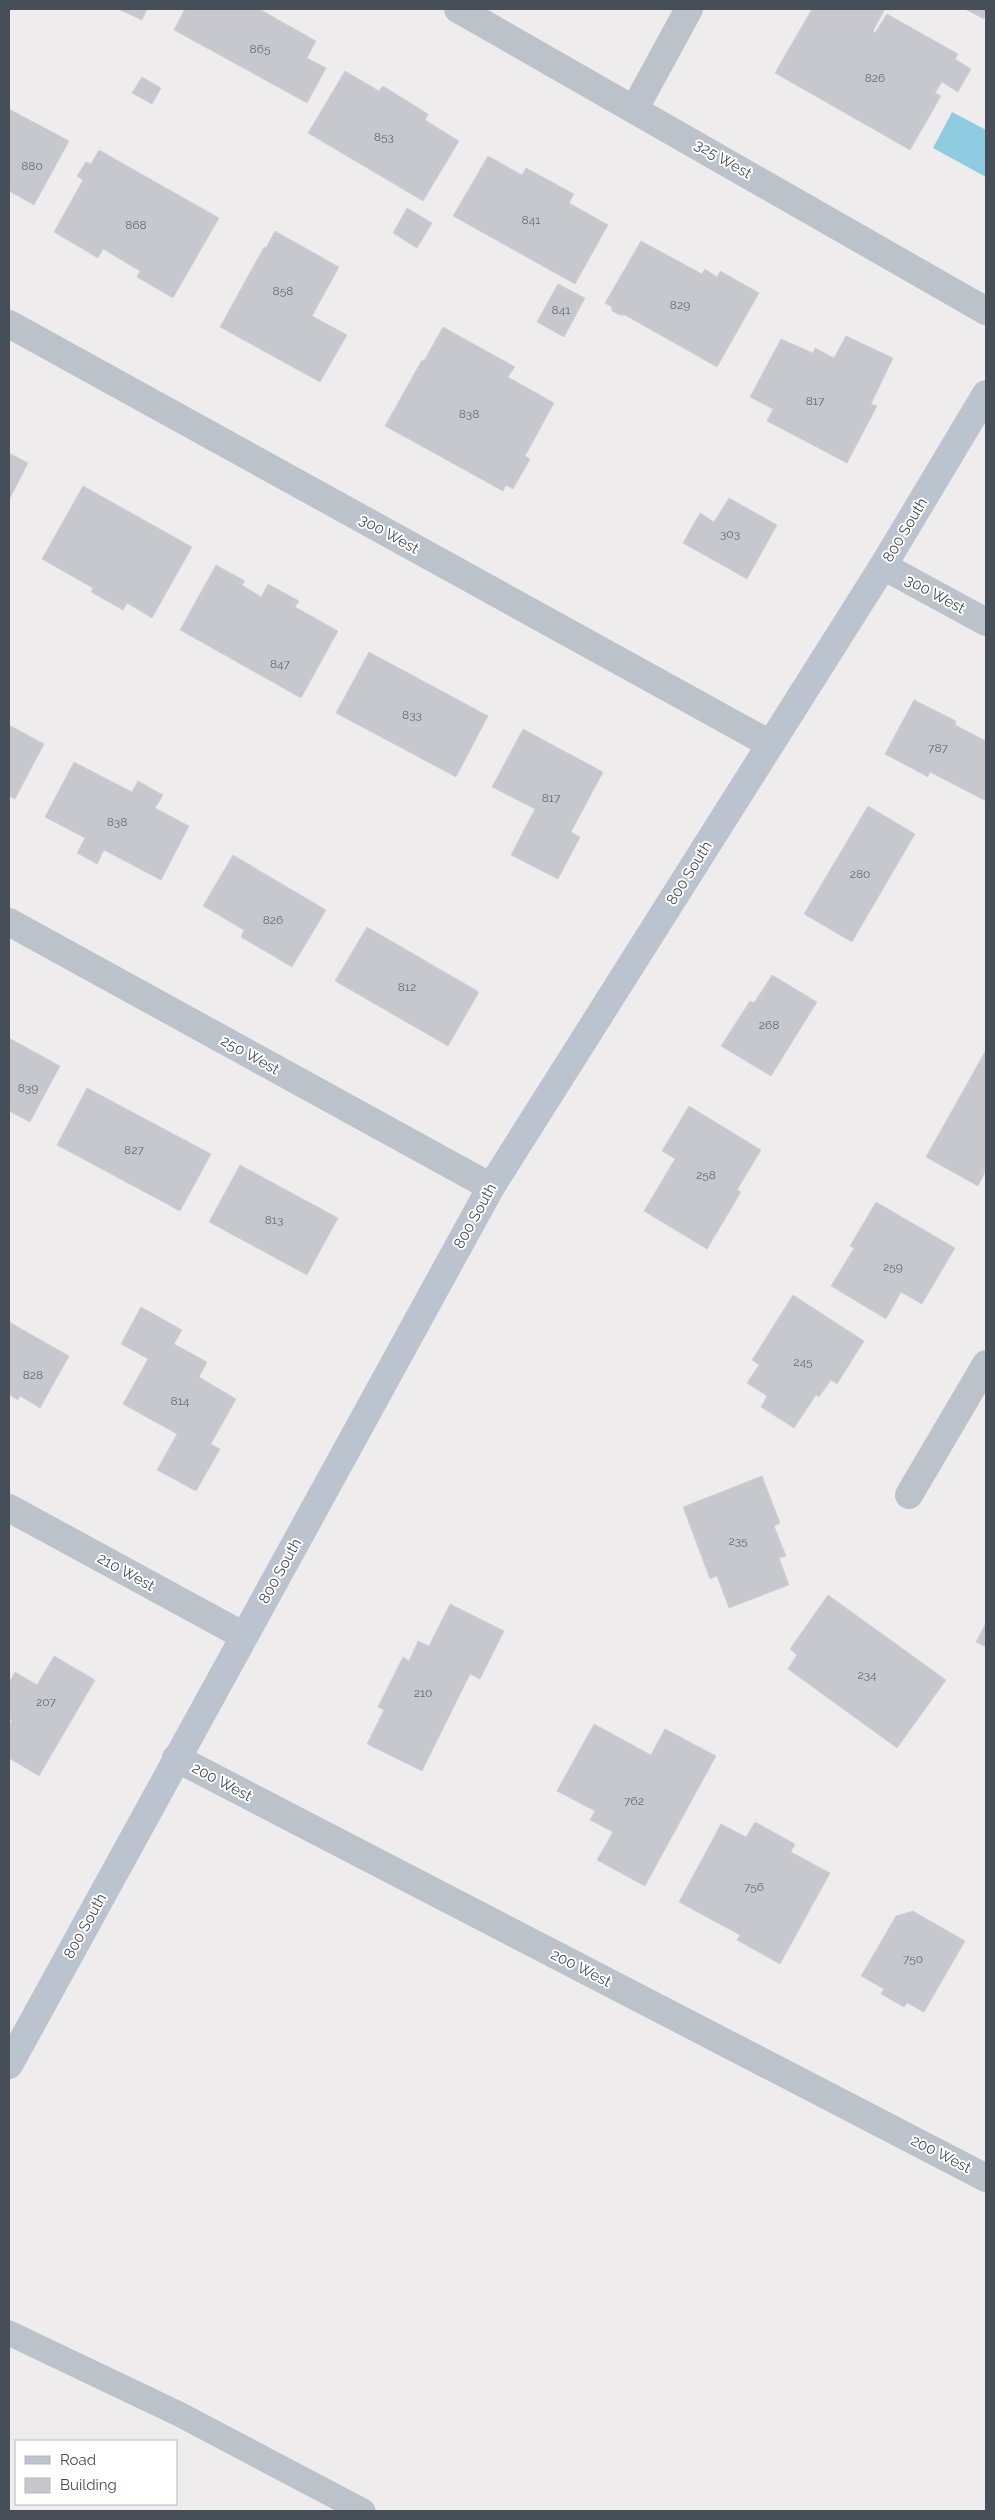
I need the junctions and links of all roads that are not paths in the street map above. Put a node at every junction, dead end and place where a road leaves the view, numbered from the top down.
1 (458, 9) edge
2 (689, 9) edge
3 (635, 108) junction
4 (986, 311) edge
5 (9, 324) edge
6 (986, 394) edge
7 (883, 566) junction
8 (986, 622) edge
9 (770, 744) junction
10 (9, 922) edge
11 (491, 1187) junction
12 (986, 1364) edge
13 (909, 1496) dead end
14 (9, 1508) edge
15 (244, 1636) junction
16 (176, 1758) junction
17 (9, 2065) edge
18 (986, 2178) edge
19 (9, 2333) edge
20 (363, 2511) edge

1 - 3 street, 325 West
2 - 3 street
3 - 4 street, 325 West
5 - 9 street, 300 West
6 - 7 main road, 800 South
7 - 8 street, 300 West
7 - 9 main road, 800 South
9 - 11 main road, 800 South
10 - 11 street, 250 West
11 - 15 main road, 800 South
12 - 13 street
14 - 15 street, 210 West
15 - 16 main road, 800 South
16 - 17 main road, 800 South
16 - 18 street, 200 West
19 - 20 lane

